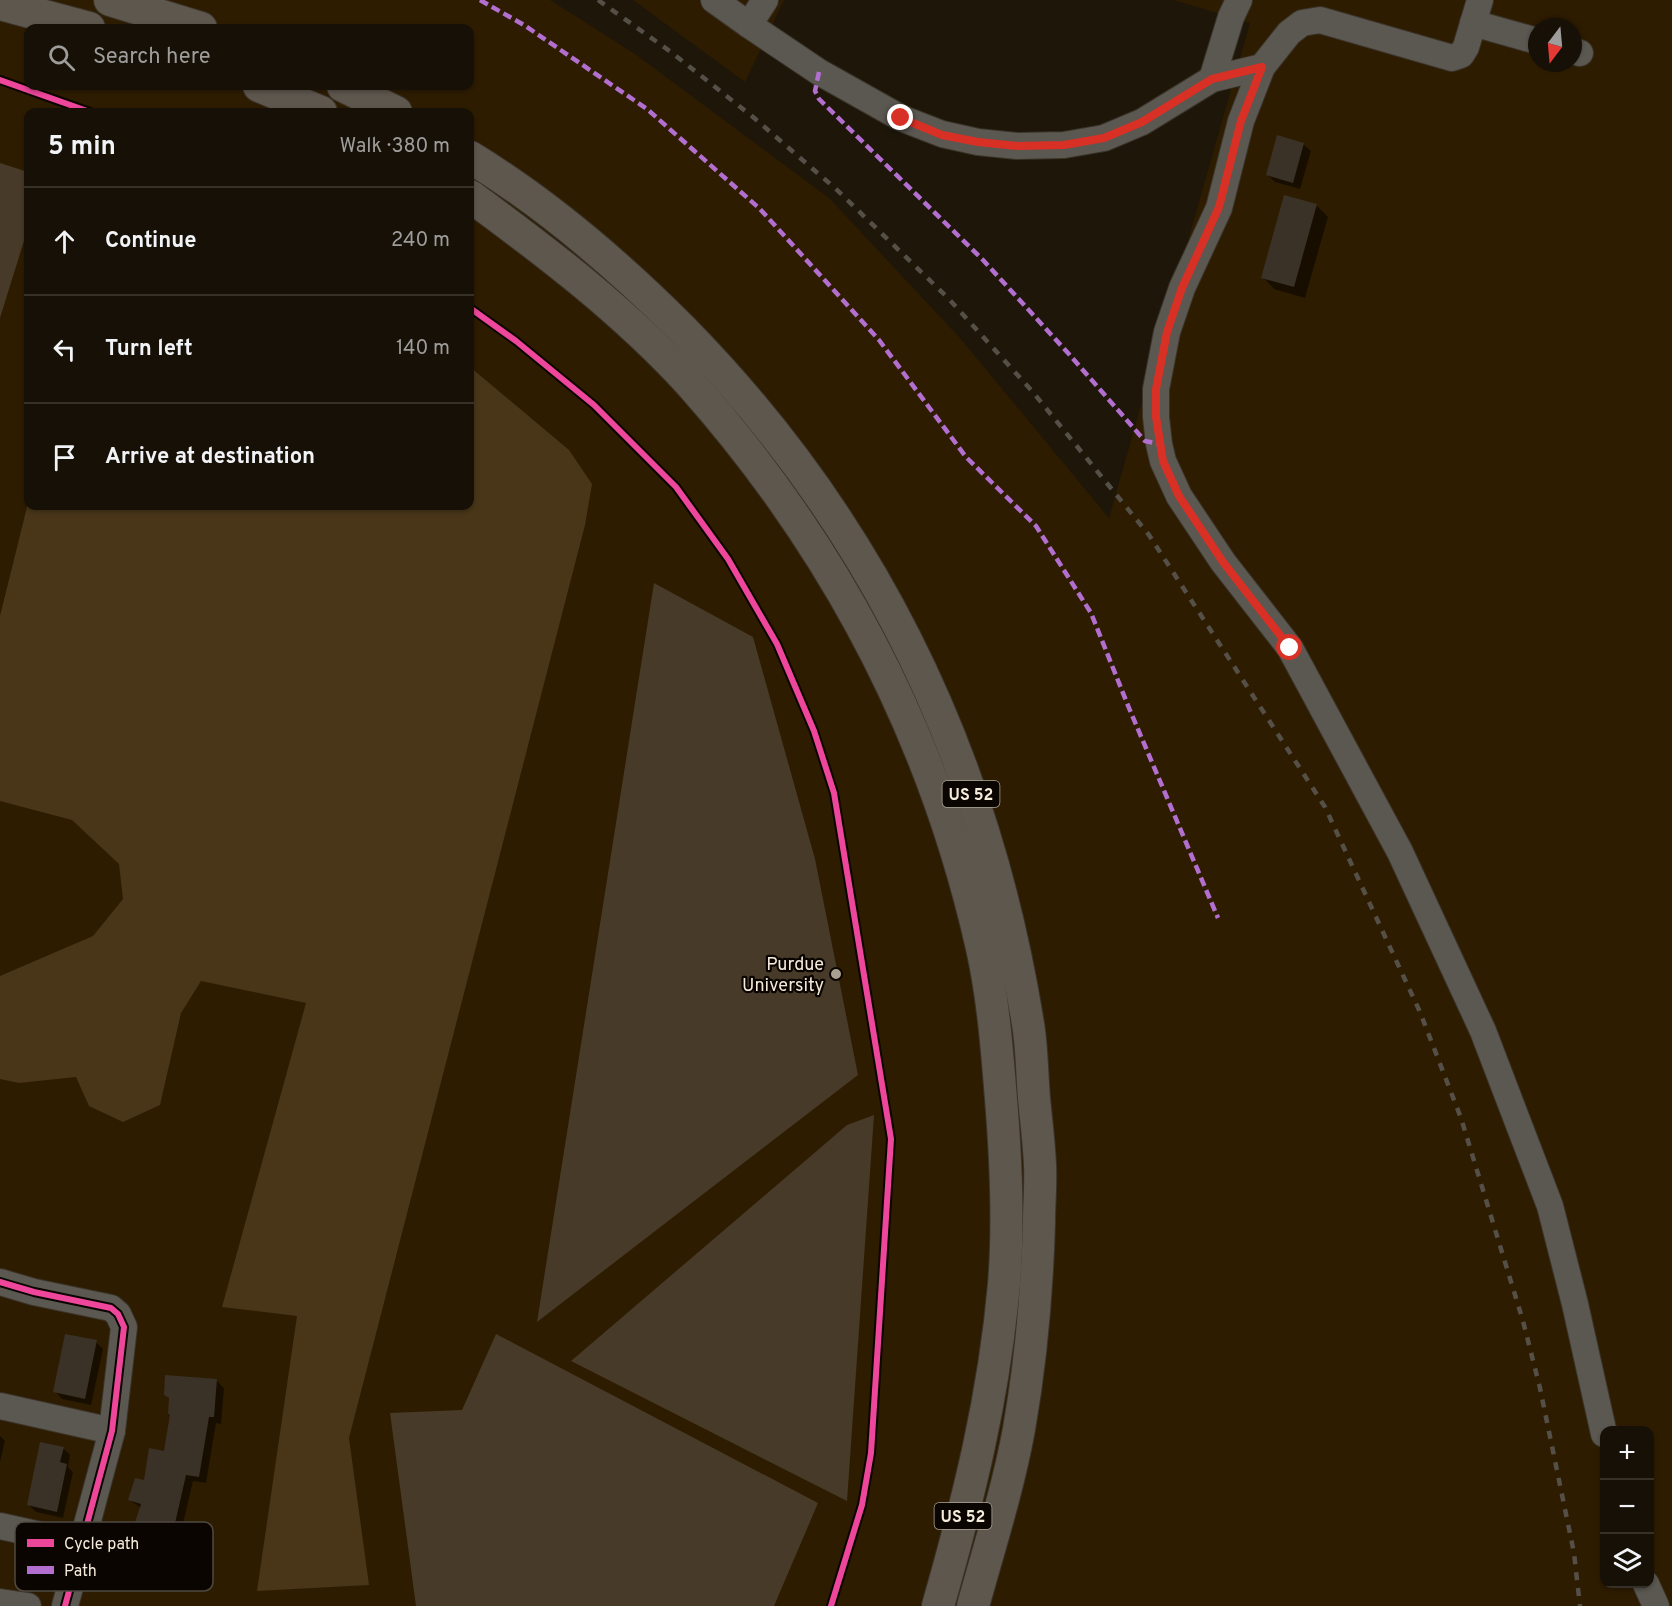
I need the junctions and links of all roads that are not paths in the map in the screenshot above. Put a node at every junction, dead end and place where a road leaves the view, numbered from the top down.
1 (110, 0) edge
2 (714, 0) edge
3 (765, 0) edge
4 (1239, 0) edge
5 (0, 4) edge
6 (1477, 11) edge
7 (74, 24) edge
8 (188, 24) edge
9 (749, 25) junction
10 (1528, 36) edge
11 (1262, 67) junction
12 (1212, 79) junction
13 (269, 90) edge
14 (351, 90) edge
15 (311, 108) edge
16 (388, 108) edge
17 (474, 160) edge
18 (474, 199) edge
19 (0, 1282) edge
20 (0, 1406) edge
21 (1603, 1426) edge
22 (112, 1431) junction
23 (87, 1522) edge
24 (0, 1526) edge
25 (15, 1529) edge
26 (1648, 1588) edge
27 (69, 1591) edge
28 (0, 1602) edge
29 (28, 1606) edge
30 (65, 1606) edge
31 (938, 1606) edge
32 (973, 1606) edge
33 (1656, 1606) edge

1 - 8 main road
2 - 9 street
3 - 9 street
4 - 12 street
5 - 7 main road
6 - 10 street
6 - 11 street
9 - 12 street
11 - 12 street
11 - 21 street
13 - 15 main road
14 - 16 main road
17 - 32 main road, US 52
18 - 31 main road, US 52
19 - 22 street
20 - 22 street
22 - 23 street
24 - 25 street
26 - 33 street
27 - 30 street
28 - 29 street

